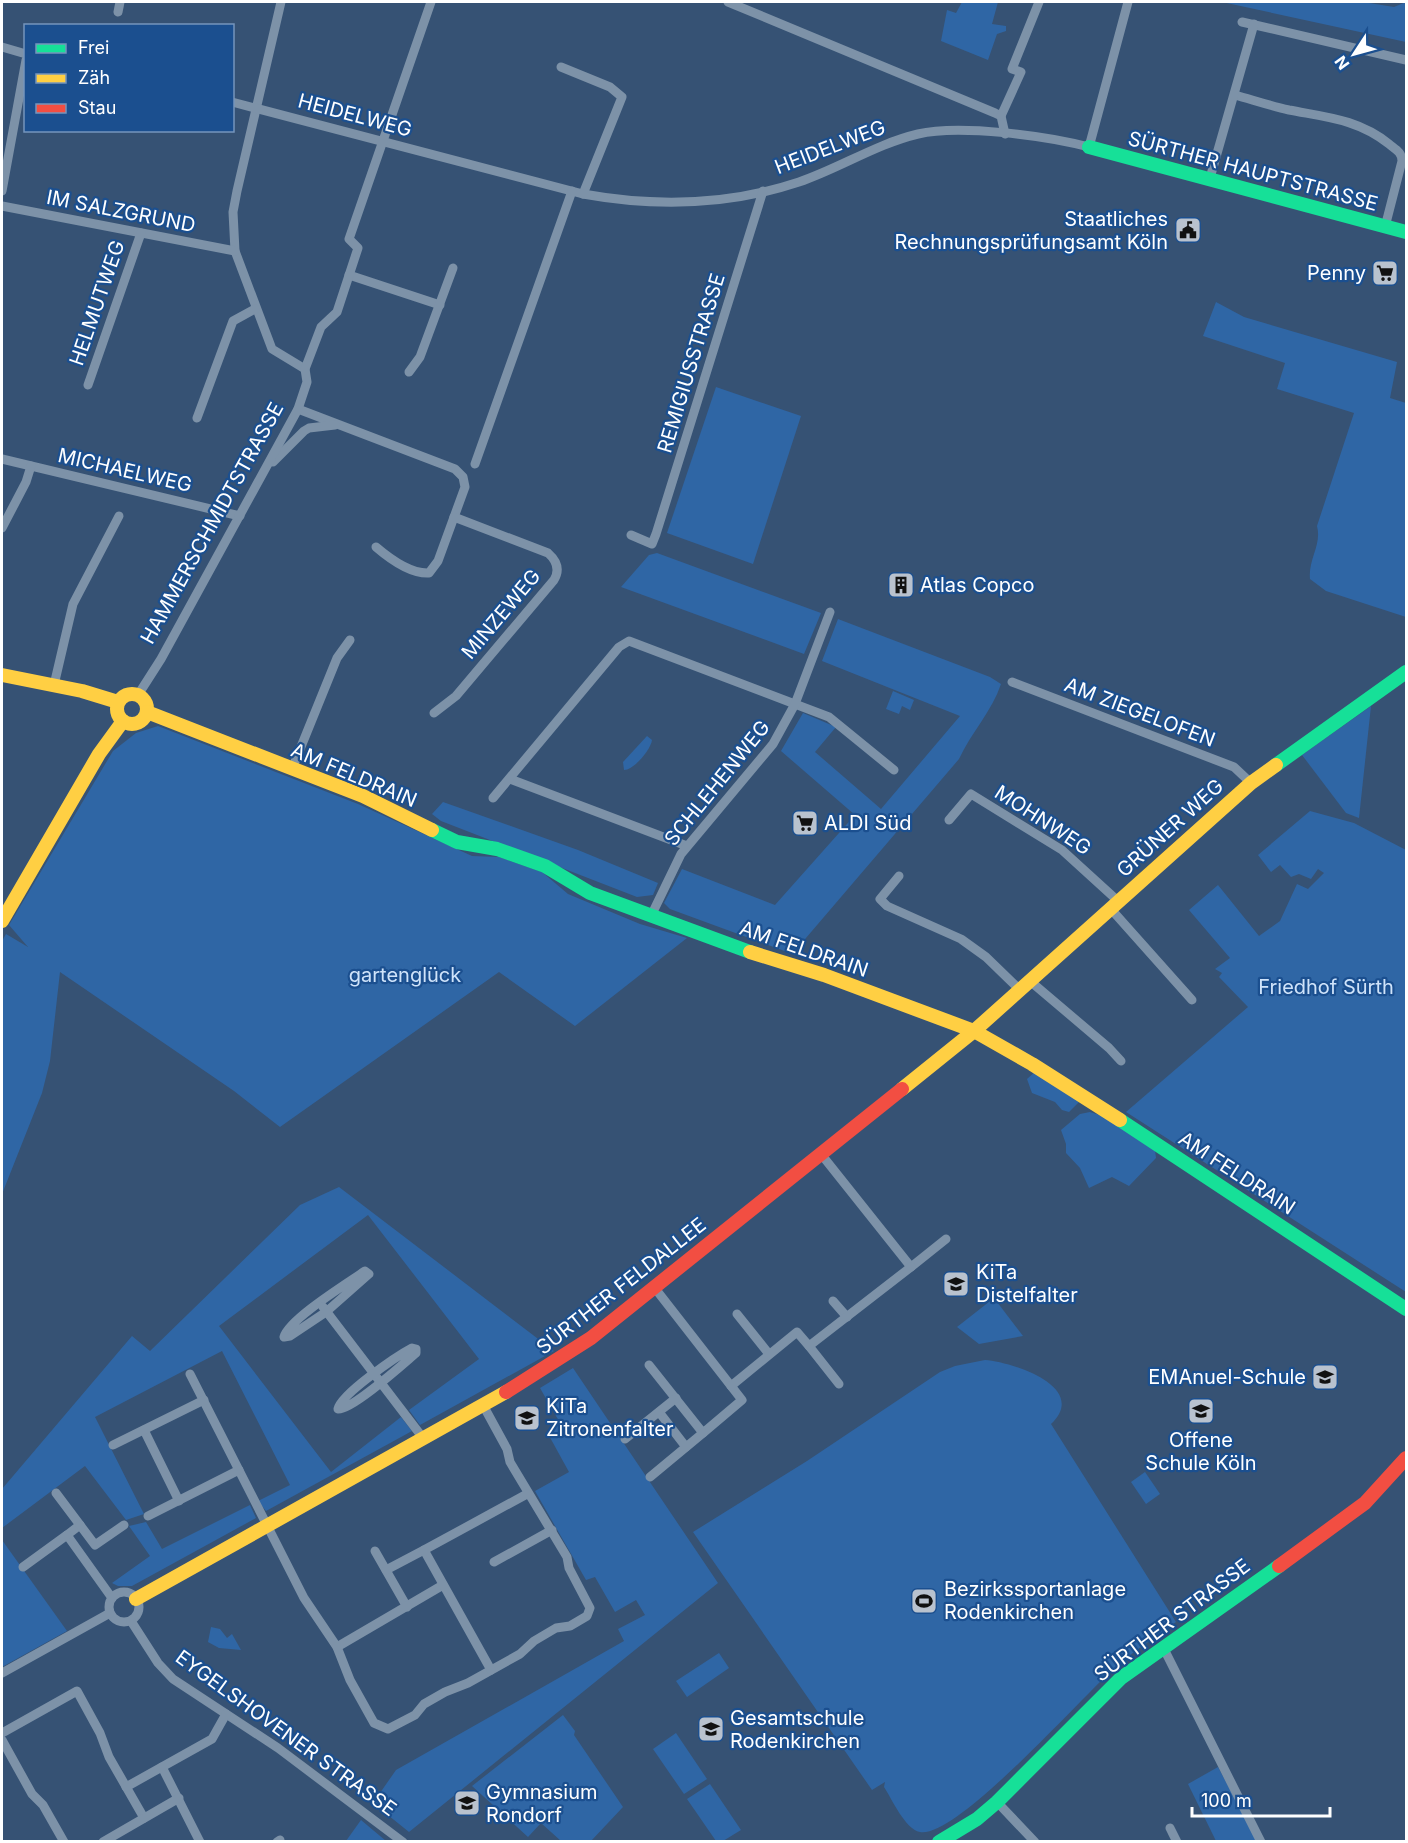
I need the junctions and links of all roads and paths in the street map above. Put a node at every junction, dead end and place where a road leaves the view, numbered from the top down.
1 (120, 2) edge
2 (281, 2) edge
3 (431, 2) edge
4 (728, 2) edge
5 (1039, 2) edge
6 (1128, 2) edge
7 (118, 12) dead end
8 (1242, 22) dead end
9 (1254, 24) junction
10 (2, 47) edge
11 (24, 53) edge
12 (1407, 60) edge
13 (561, 67) dead end
14 (24, 71) edge
15 (1235, 95) junction
16 (234, 102) edge
17 (257, 106) junction
18 (1001, 116) junction
19 (1005, 135) junction
20 (384, 141) junction
21 (1089, 147) junction
22 (1210, 178) junction
23 (2, 191) edge
24 (572, 191) junction
25 (763, 191) junction
26 (583, 194) junction
27 (2, 206) edge
28 (1385, 227) junction
29 (1407, 232) edge
30 (141, 233) junction
31 (235, 251) junction
32 (453, 268) dead end
33 (349, 275) junction
34 (440, 305) junction
35 (255, 309) junction
36 (305, 369) junction
37 (409, 372) dead end
38 (88, 385) dead end
39 (298, 409) junction
40 (197, 418) dead end
41 (338, 425) junction
42 (2, 459) edge
43 (475, 464) dead end
44 (31, 466) junction
45 (267, 468) junction
46 (119, 516) dead end
47 (240, 516) junction
48 (454, 517) junction
49 (2, 528) edge
50 (631, 535) dead end
51 (376, 547) dead end
52 (830, 612) dead end
53 (350, 640) dead end
54 (1407, 672) edge
55 (2, 675) edge
56 (1012, 682) dead end
57 (54, 685) junction
58 (138, 695) junction
59 (118, 702) junction
60 (795, 704) junction
61 (147, 712) junction
62 (434, 713) dead end
63 (123, 721) junction
64 (292, 770) junction
65 (894, 770) dead end
66 (510, 779) junction
67 (1251, 783) junction
68 (493, 798) dead end
69 (949, 819) dead end
70 (687, 846) junction
71 (899, 876) dead end
72 (1114, 905) junction
73 (651, 916) junction
74 (2, 921) edge
75 (1025, 986) junction
76 (1192, 1000) dead end
77 (974, 1031) junction
78 (1121, 1061) dead end
79 (821, 1154) junction
80 (946, 1239) dead end
81 (911, 1267) junction
82 (654, 1287) junction
83 (833, 1301) dead end
84 (320, 1303) junction
85 (1407, 1309) edge
86 (326, 1312) junction
87 (737, 1314) dead end
88 (847, 1317) junction
89 (809, 1346) junction
90 (769, 1354) junction
91 (649, 1365) dead end
92 (190, 1374) dead end
93 (375, 1374) junction
94 (382, 1382) junction
95 (839, 1384) dead end
96 (731, 1386) junction
97 (676, 1398) junction
98 (204, 1400) junction
99 (483, 1405) junction
100 (659, 1412) junction
101 (144, 1430) junction
102 (703, 1433) junction
103 (423, 1438) junction
104 (625, 1439) dead end
105 (113, 1445) dead end
106 (686, 1447) junction
107 (1407, 1458) edge
108 (239, 1470) junction
109 (651, 1477) dead end
110 (56, 1493) dead end
111 (527, 1494) junction
112 (178, 1501) junction
113 (148, 1516) dead end
114 (80, 1525) junction
115 (124, 1525) dead end
116 (267, 1525) junction
117 (552, 1530) junction
118 (67, 1534) junction
119 (94, 1545) junction
120 (424, 1550) junction
121 (375, 1551) dead end
122 (81, 1555) junction
123 (494, 1562) dead end
124 (23, 1567) dead end
125 (386, 1570) junction
126 (443, 1585) junction
127 (112, 1598) junction
128 (136, 1599) junction
129 (407, 1607) junction
130 (110, 1613) junction
131 (131, 1621) junction
132 (337, 1647) junction
133 (1163, 1647) junction
134 (491, 1670) junction
135 (2, 1673) edge
136 (226, 1714) junction
137 (2, 1733) edge
138 (2, 1740) edge
139 (162, 1767) junction
140 (126, 1787) junction
141 (179, 1798) junction
142 (997, 1802) junction
143 (144, 1818) junction
144 (1170, 1828) dead end
145 (64, 1842) edge
146 (103, 1842) edge
147 (200, 1842) edge
148 (404, 1842) edge
149 (939, 1842) edge
150 (1035, 1842) edge
151 (1177, 1842) edge
152 (1261, 1842) edge

1 - 7 street
2 - 17 street
3 - 20 street, HAMMERSCHMIDTSTRASSE
4 - 18 street
5 - 18 street
6 - 21 street
8 - 9 street
9 - 12 street
9 - 15 street
10 - 11 street
13 - 26 street
14 - 23 street
15 - 22 street
15 - 28 street
16 - 17 street, HEIDELWEG
17 - 20 street, HEIDELWEG
17 - 31 street
18 - 19 street
19 - 21 street, HEIDELWEG
19 - 25 street, HEIDELWEG
20 - 24 street, HEIDELWEG
20 - 33 street, HAMMERSCHMIDTSTRASSE
21 - 22 street, SÜRTHER HAUPTSTRASSE
22 - 28 street, SÜRTHER HAUPTSTRASSE
24 - 26 street, HEIDELWEG
24 - 43 street
25 - 26 street, HEIDELWEG
25 - 50 street, REMIGIUSSTRASSE
27 - 30 street, IM SALZGRUND
28 - 29 street, SÜRTHER HAUPTSTRASSE
30 - 31 street, IM SALZGRUND
30 - 38 street, HELMUTWEG
31 - 35 street
32 - 34 street
33 - 34 street
33 - 36 street, HAMMERSCHMIDTSTRASSE
34 - 37 street
35 - 36 street
35 - 40 street
36 - 39 street, HAMMERSCHMIDTSTRASSE
39 - 41 street
39 - 45 street, HAMMERSCHMIDTSTRASSE
41 - 45 street
41 - 48 street
42 - 44 street, MICHAELWEG
44 - 47 street, MICHAELWEG
44 - 49 street
45 - 47 street, HAMMERSCHMIDTSTRASSE
46 - 57 street
47 - 58 street, HAMMERSCHMIDTSTRASSE
48 - 51 street
48 - 62 street, MINZEWEG
52 - 60 street, SCHLEHENWEG
53 - 64 street
54 - 67 street, GRÜNER WEG
55 - 57 street
56 - 67 street, AM ZIEGELOFEN
57 - 59 street
58 - 59 street
58 - 61 street
59 - 63 street
60 - 65 street
60 - 66 street
60 - 70 street, SCHLEHENWEG
61 - 63 street
61 - 64 street, AM FELDRAIN
63 - 74 street
64 - 73 street, AM FELDRAIN
66 - 68 street
66 - 70 street
67 - 72 street, GRÜNER WEG
69 - 72 street, MOHNWEG
70 - 73 street, SCHLEHENWEG
71 - 75 street
72 - 75 street, GRÜNER WEG
72 - 76 street
73 - 77 street, AM FELDRAIN
75 - 77 street, GRÜNER WEG
75 - 78 street
77 - 79 street, SÜRTHER FELDALLEE
77 - 85 street, AM FELDRAIN
79 - 81 street
79 - 82 street, SÜRTHER FELDALLEE
80 - 81 street
81 - 88 street
82 - 96 street
82 - 99 street, SÜRTHER FELDALLEE
83 - 88 street
84 - 86 street
84 - 86 street
84 - 86 street
86 - 93 street
87 - 90 street
88 - 89 street
89 - 90 street
89 - 95 street
90 - 96 street
91 - 97 street
92 - 98 street
93 - 94 street
93 - 94 street
93 - 94 street
94 - 103 street
96 - 102 street
97 - 100 street
97 - 102 street
98 - 101 street
98 - 108 street
99 - 103 street, SÜRTHER FELDALLEE
99 - 111 street
100 - 104 street
100 - 106 street
101 - 105 street
101 - 112 street
102 - 106 street
103 - 116 street, SÜRTHER FELDALLEE
106 - 109 street
107 - 133 street, SÜRTHER STRASSE
108 - 112 street
108 - 116 street
110 - 114 street
111 - 117 street
111 - 120 street
112 - 113 street
114 - 118 street
114 - 119 street
115 - 119 street
116 - 128 street, SÜRTHER FELDALLEE
116 - 132 street
117 - 123 street
117 - 134 street
118 - 122 street
118 - 124 street
119 - 122 street
120 - 125 street
120 - 126 street
121 - 125 street
122 - 127 street
125 - 129 street
126 - 129 street
126 - 134 street
127 - 128 street
127 - 130 street
128 - 131 street
129 - 132 street
130 - 131 street
130 - 135 street
131 - 136 street, EYGELSHOVENER STRASSE
132 - 134 street
133 - 142 street, SÜRTHER STRASSE
133 - 152 street
136 - 139 street
136 - 148 street, EYGELSHOVENER STRASSE
137 - 140 street
138 - 145 street
139 - 140 street
139 - 141 street
140 - 143 street
141 - 143 street
141 - 147 street
142 - 149 street, SÜRTHER STRASSE
142 - 150 street
143 - 146 street
144 - 151 street

